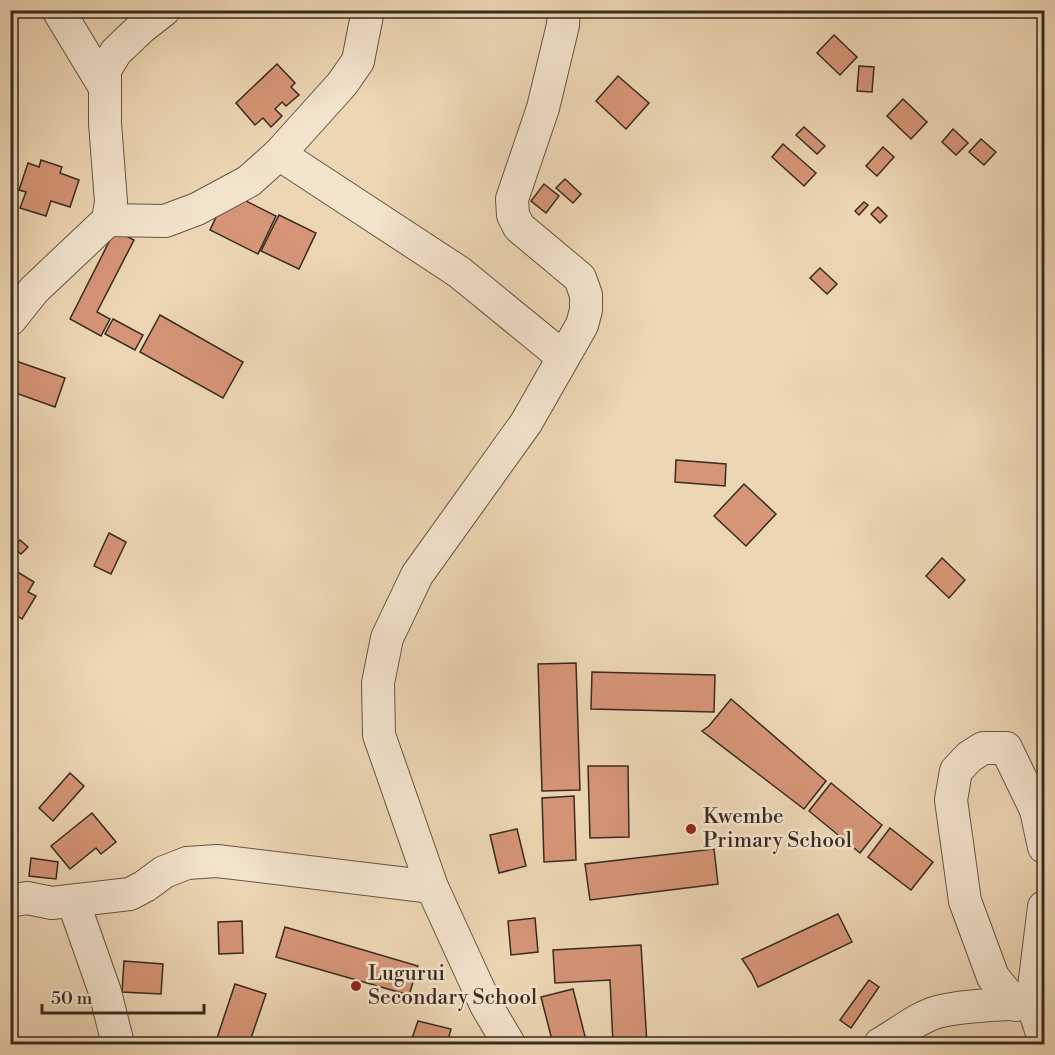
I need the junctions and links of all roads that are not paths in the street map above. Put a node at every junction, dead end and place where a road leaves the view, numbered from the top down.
1 (58, 10) edge
2 (164, 10) edge
3 (368, 10) edge
4 (564, 10) edge
5 (104, 86) junction
6 (279, 154) junction
7 (108, 220) junction
8 (10, 320) edge
9 (563, 357) junction
10 (1044, 848) edge
11 (432, 886) junction
12 (10, 901) edge
13 (62, 902) junction
14 (1044, 907) edge
15 (1031, 1003) edge
16 (1044, 1039) edge
17 (118, 1044) edge
18 (509, 1044) edge
19 (880, 1044) edge

1 - 5 street
2 - 5 street
3 - 6 street
4 - 9 street
5 - 7 street
6 - 7 street
6 - 9 street
7 - 8 street
9 - 11 street
10 - 15 street
11 - 13 street
11 - 18 street
12 - 13 street
13 - 17 street
14 - 15 street
15 - 16 street
15 - 19 street

